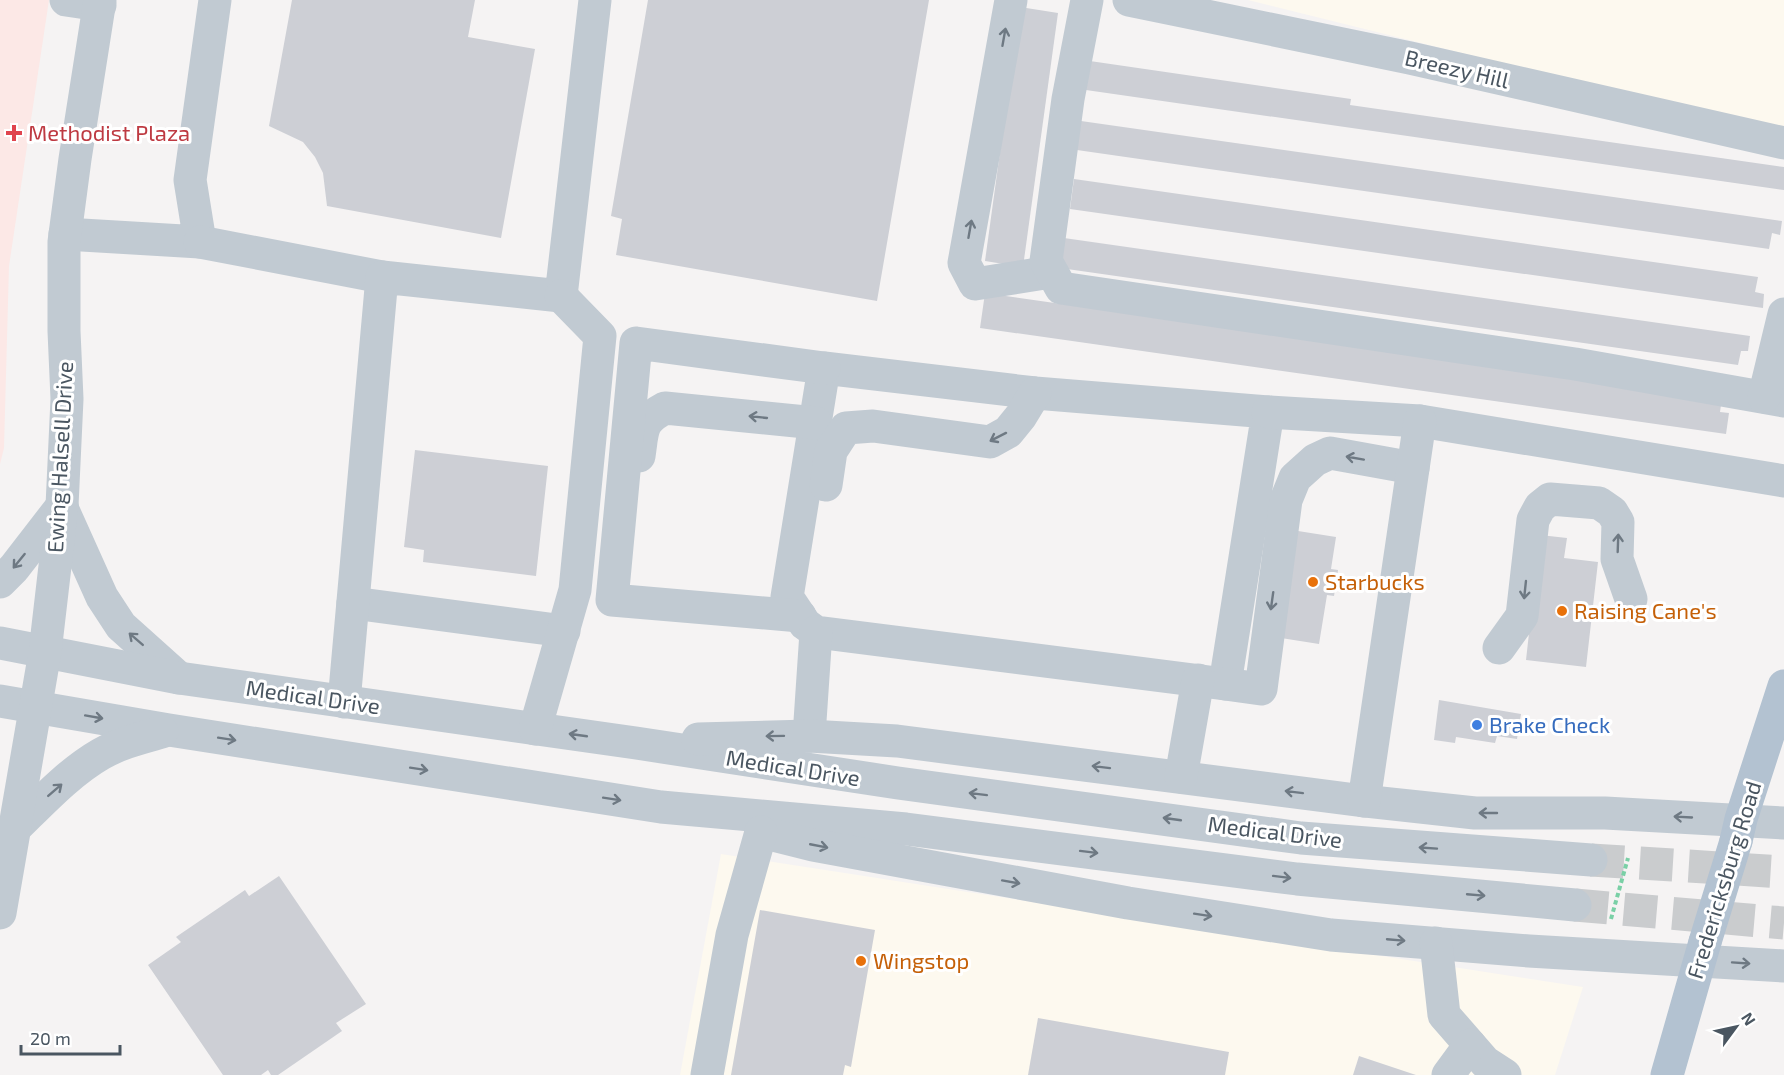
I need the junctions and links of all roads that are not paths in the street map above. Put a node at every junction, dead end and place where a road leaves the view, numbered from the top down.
1 (66, 0) edge
2 (215, 0) edge
3 (595, 0) edge
4 (1011, 0) edge
5 (1088, 0) edge
6 (1130, 0) edge
7 (100, 2) edge
8 (1784, 143) edge
9 (66, 234) junction
10 (200, 242) junction
11 (1051, 272) junction
12 (382, 277) junction
13 (561, 296) junction
14 (1784, 314) edge
15 (824, 368) junction
16 (1035, 393) junction
17 (1774, 399) edge
18 (1268, 412) junction
19 (1420, 421) junction
20 (816, 423) junction
21 (1413, 468) junction
22 (1784, 481) edge
23 (62, 506) junction
24 (615, 568) junction
25 (0, 582) edge
26 (1631, 599) dead end
27 (353, 603) junction
28 (807, 624) junction
29 (564, 631) junction
30 (0, 643) edge
31 (1499, 648) dead end
32 (45, 652) junction
33 (179, 678) junction
34 (1211, 682) junction
35 (1784, 686) edge
36 (0, 701) edge
37 (344, 702) junction
38 (36, 707) junction
39 (535, 729) junction
40 (169, 730) junction
41 (809, 736) junction
42 (636, 743) junction
43 (1181, 777) junction
44 (0, 795) edge
45 (1364, 801) junction
46 (661, 807) junction
47 (1784, 823) edge
48 (13, 830) junction
49 (1739, 830) junction
50 (761, 832) junction
51 (1591, 860) tunnel mouth
52 (1575, 905) tunnel mouth
53 (0, 913) edge
54 (1436, 943) junction
55 (1702, 951) junction
56 (1784, 966) edge
57 (1470, 1045) junction
58 (707, 1075) edge
59 (1448, 1075) edge
60 (1505, 1075) edge
61 (1667, 1075) edge

1 - 7 street
2 - 10 street
3 - 13 street
11 -> 4 street
5 - 11 street
6 - 8 street, Breezy Hill
7 - 9 street, Ewing Halsell Drive
9 - 10 street
9 - 23 street, Ewing Halsell Drive
10 - 12 street
11 - 17 street
12 - 13 street
12 - 27 street
13 - 29 street
14 - 17 street
15 - 16 street
15 - 20 street
15 - 24 street
16 - 18 street
16 -> 28 street
18 - 19 street
18 - 34 street
19 - 21 street
19 - 22 street
20 -> 24 street
20 - 28 street
21 -> 34 street
21 - 45 street
23 -> 25 street
23 - 32 street, Ewing Halsell Drive
33 -> 23 street
24 - 28 street
26 -> 31 street
27 - 29 street
27 - 37 street
28 - 34 street
28 - 41 street
29 - 39 street
30 - 32 street, Medical Drive
32 - 33 street, Medical Drive
32 - 38 street, Ewing Halsell Drive
33 - 37 street, Medical Drive
34 - 43 street
35 - 49 main road, Fredericksburg Road
36 - 38 street, Medical Drive
37 - 39 street, Medical Drive
38 -> 40 street, Medical Drive
38 - 48 street, Ewing Halsell Drive
42 -> 39 street, Medical Drive
40 -> 46 street, Medical Drive
48 -> 40 street
41 -> 42 street
43 -> 41 street
51 -> 42 street, Medical Drive
45 -> 43 street
44 - 48 street
49 -> 45 street
46 - 50 street
46 -> 52 street, Medical Drive
47 - 49 street
48 - 53 street, Ewing Halsell Drive
49 - 55 main road, Fredericksburg Road, bridge
50 -> 54 street
50 - 58 street
54 - 55 street
54 - 57 street
55 -> 56 street
55 - 61 main road, Fredericksburg Road
57 - 59 street
57 - 60 street

